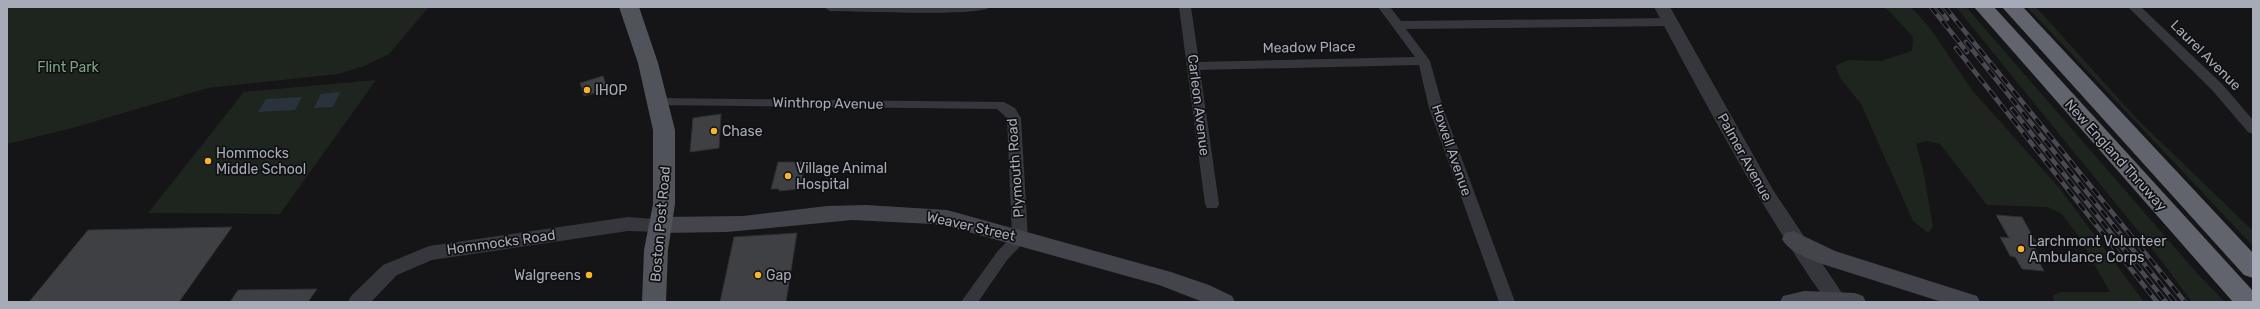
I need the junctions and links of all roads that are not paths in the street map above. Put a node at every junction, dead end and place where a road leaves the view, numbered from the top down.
1 (629, 7) edge
2 (830, 7) edge
3 (984, 7) edge
4 (1185, 7) edge
5 (1384, 7) edge
6 (1984, 7) edge
7 (2012, 7) edge
8 (2134, 7) edge
9 (1666, 15) edge
10 (1397, 25) junction
11 (1424, 61) junction
12 (1195, 66) junction
13 (658, 102) junction
14 (999, 105) joint
15 (2253, 129) edge
16 (1212, 204) dead end
17 (660, 225) junction
18 (1020, 238) junction
19 (1793, 239) junction
20 (2253, 269) edge
21 (358, 302) edge
22 (654, 302) edge
23 (969, 302) edge
24 (1224, 302) edge
25 (1507, 302) edge
26 (1792, 302) edge
27 (1844, 302) edge
28 (1969, 302) edge
29 (2248, 302) edge

1 - 13 main road, Boston Post Road
2 - 3 street
4 - 12 street, Carleon Avenue
5 - 10 street, Howell Avenue
6 - 29 highway, New England Thruway
7 - 20 highway, New England Thruway
8 - 15 street, Laurel Avenue
9 - 10 street
9 - 19 street, Palmer Avenue
10 - 11 street, Howell Avenue
11 - 12 street, Meadow Place
11 - 25 street, Howell Avenue
12 - 16 street, Carleon Avenue
13 - 14 street, Winthrop Avenue
13 - 17 main road, Boston Post Road
14 - 18 street, Plymouth Road
17 - 18 main road, Weaver Street
17 - 21 street, Hommocks Road
17 - 22 main road, Boston Post Road
18 - 23 street
18 - 24 main road, Weaver Street
19 - 27 street, Palmer Avenue
19 - 28 main road
26 - 27 main road

